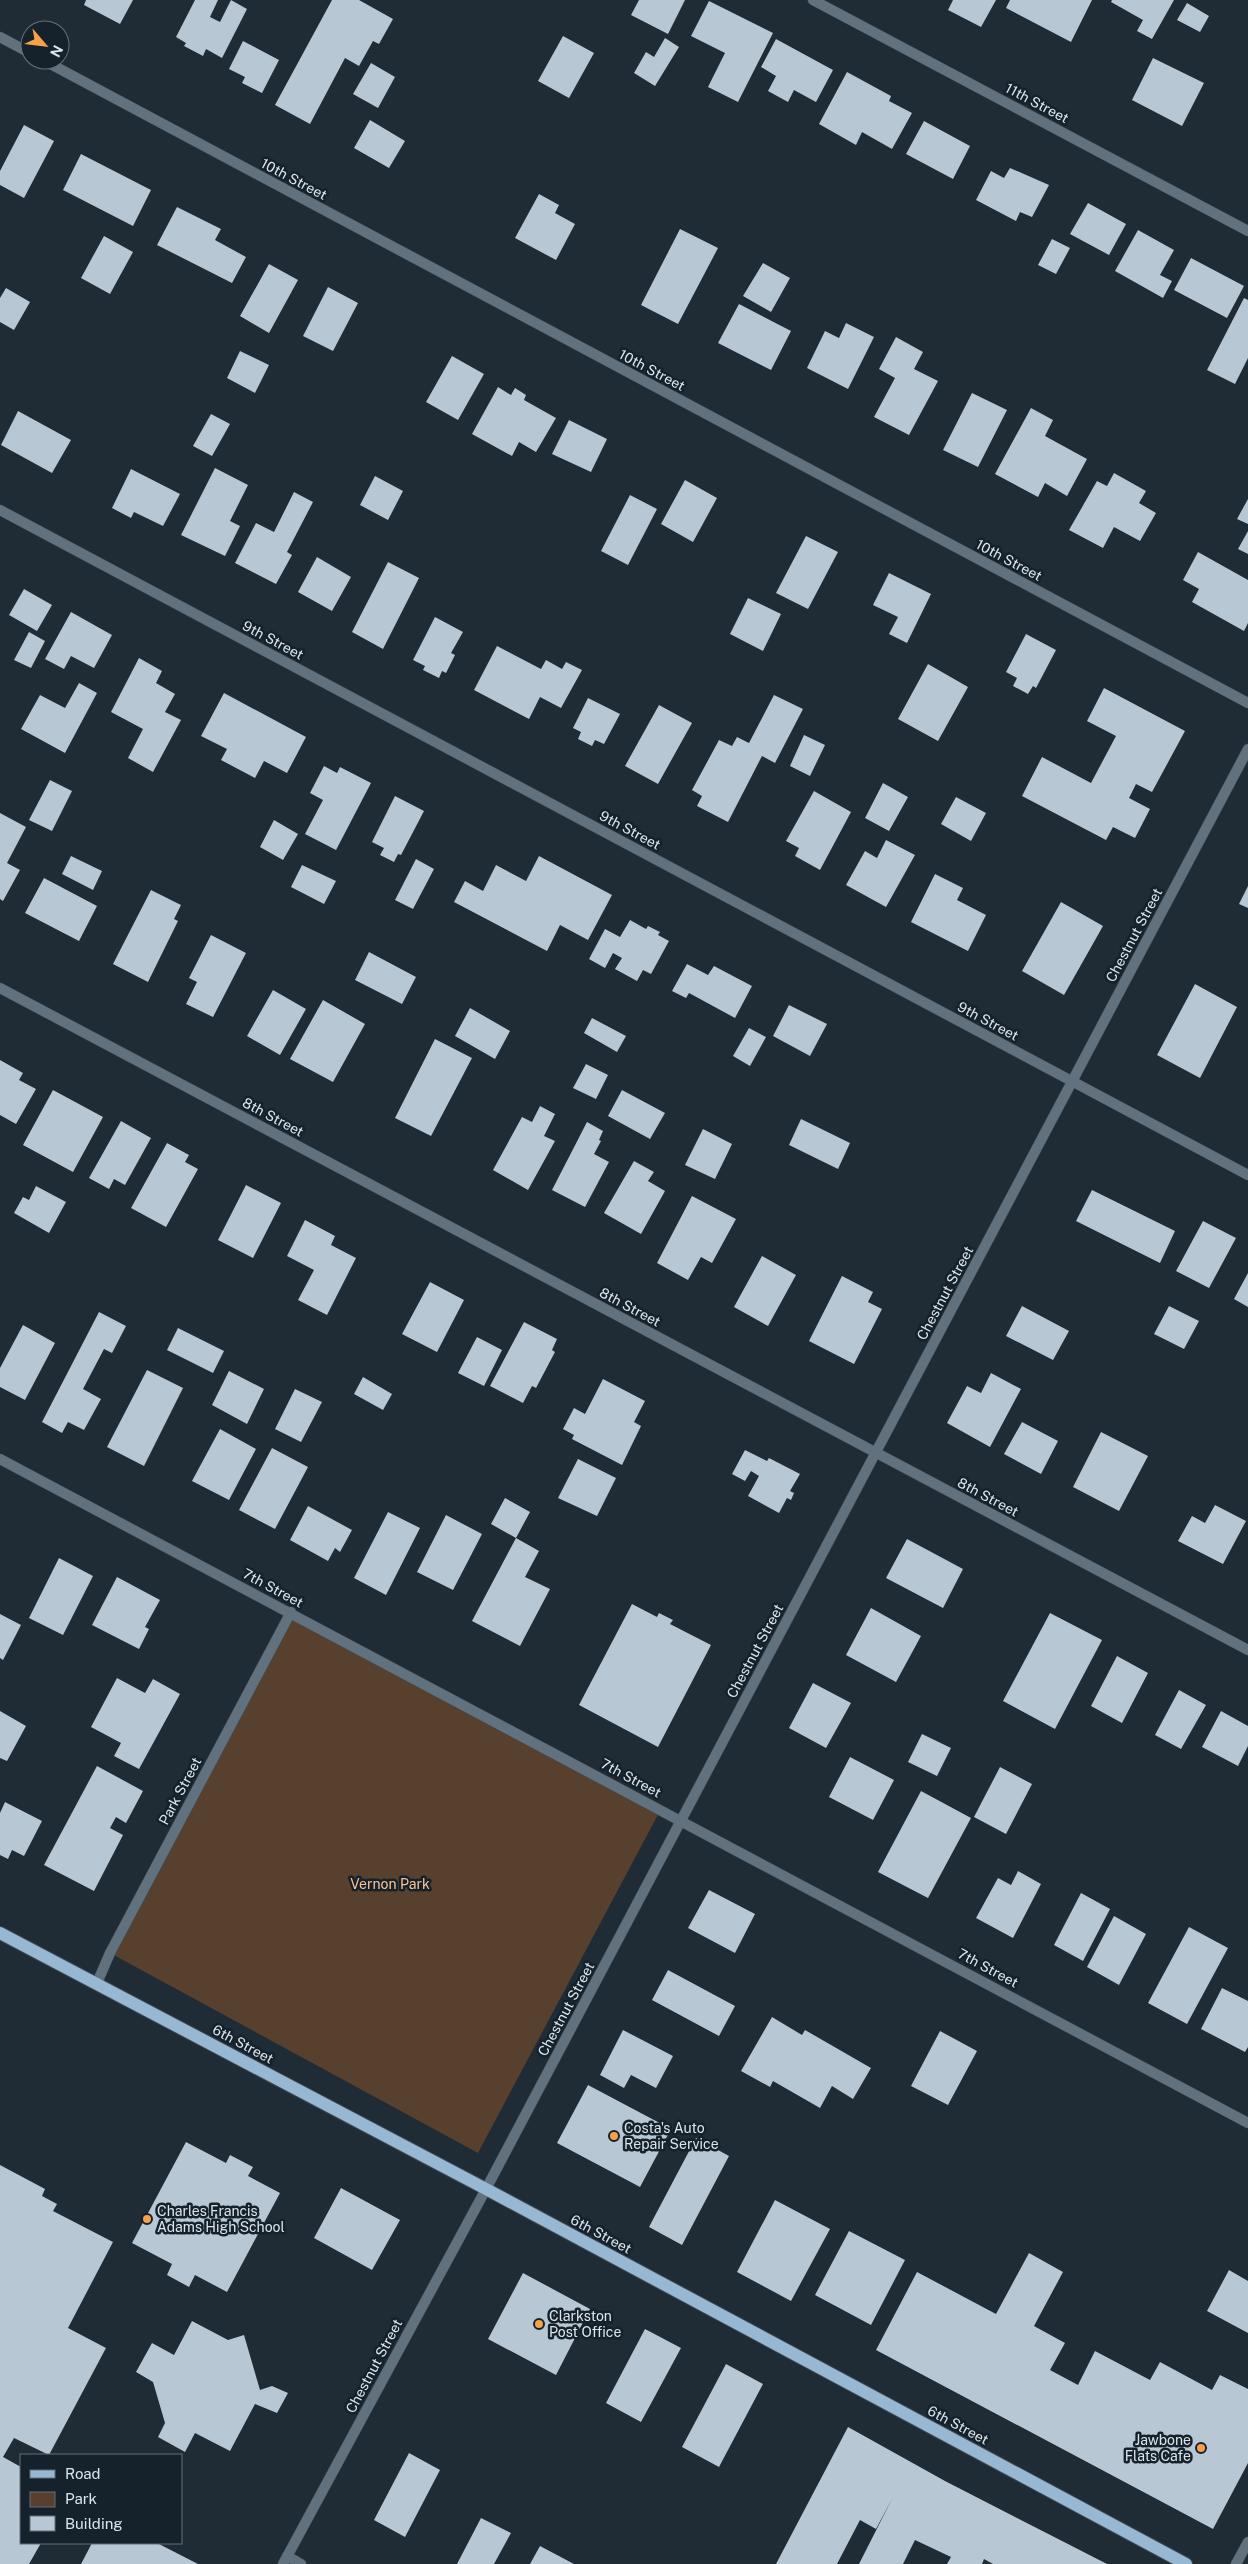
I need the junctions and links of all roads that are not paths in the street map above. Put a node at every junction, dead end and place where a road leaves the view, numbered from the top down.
1 (813, 0) edge
2 (0, 37) edge
3 (20, 48) edge
4 (61, 70) edge
5 (1248, 231) edge
6 (0, 510) edge
7 (1248, 703) edge
8 (1248, 749) edge
9 (0, 988) edge
10 (1072, 1081) junction
11 (1248, 1175) edge
12 (876, 1453) junction
13 (0, 1459) edge
14 (291, 1612) junction
15 (1248, 1650) edge
16 (681, 1820) junction
17 (0, 1933) edge
18 (97, 1984) junction
19 (1248, 2123) edge
20 (486, 2189) junction
21 (1248, 2542) edge
22 (285, 2560) edge
23 (301, 2564) edge
24 (1186, 2564) edge
25 (1236, 2564) edge

1 - 5 street, 11th Street
2 - 3 street
4 - 7 street, 10th Street
6 - 10 street, 9th Street
8 - 10 street, Chestnut Street
9 - 12 street, 8th Street
10 - 11 street, 9th Street
10 - 12 street, Chestnut Street
12 - 15 street, 8th Street
12 - 16 street, Chestnut Street
13 - 14 street, 7th Street
14 - 16 street, 7th Street
14 - 18 street, Park Street
16 - 19 street, 7th Street
16 - 20 street, Chestnut Street
17 - 18 main road, 6th Street
18 - 20 main road, 6th Street
20 - 22 street, Chestnut Street
20 - 24 main road, 6th Street
21 - 25 street
22 - 23 street

